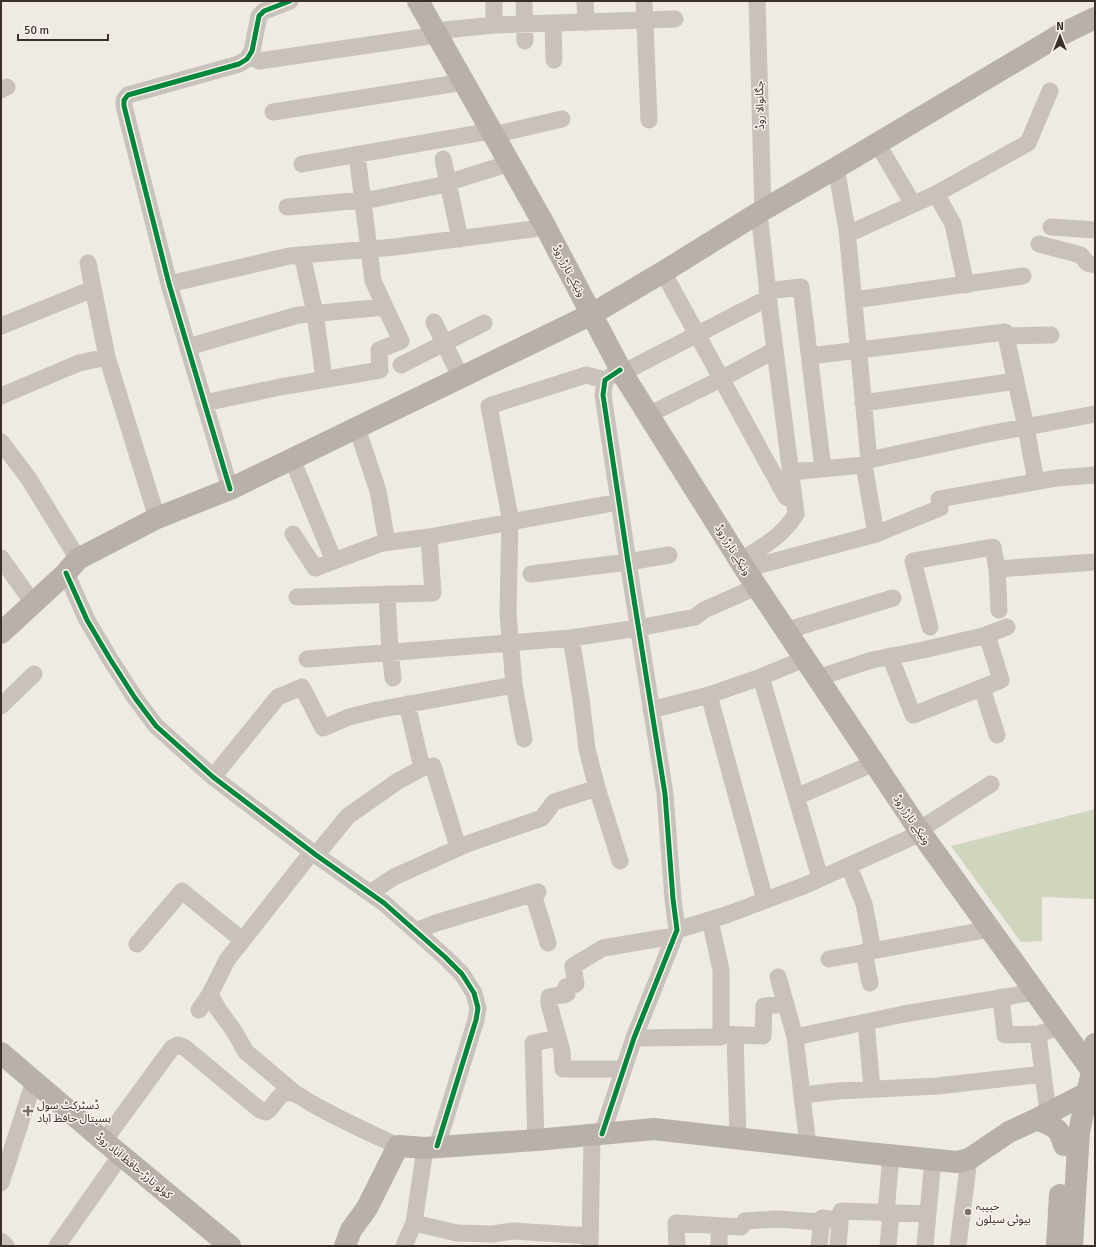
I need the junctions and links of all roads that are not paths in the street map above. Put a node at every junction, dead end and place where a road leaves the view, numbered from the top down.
1 (290, 1) edge
2 (418, 1) edge
3 (494, 1) edge
4 (524, 1) edge
5 (585, 1) edge
6 (644, 1) edge
7 (757, 1) edge
8 (1095, 18) edge
9 (675, 19) dead end
10 (645, 20) junction
11 (586, 23) junction
12 (553, 24) junction
13 (494, 25) junction
14 (436, 33) junction
15 (525, 33) junction
16 (249, 56) junction
17 (554, 60) dead end
18 (464, 82) junction
19 (1050, 91) dead end
20 (273, 112) dead end
21 (562, 119) dead end
22 (649, 120) dead end
23 (492, 133) junction
24 (877, 143) junction
25 (357, 155) junction
26 (443, 159) dead end
27 (510, 163) junction
28 (302, 164) dead end
29 (836, 168) junction
30 (448, 183) junction
31 (936, 194) junction
32 (363, 200) junction
33 (913, 204) junction
34 (287, 207) dead end
35 (761, 211) junction
36 (544, 224) junction
37 (1050, 227) dead end
38 (1095, 230) edge
39 (848, 234) junction
40 (460, 239) junction
41 (1040, 244) dead end
42 (370, 249) junction
43 (302, 255) junction
44 (88, 263) dead end
45 (1095, 265) edge
46 (663, 272) junction
47 (1023, 276) dead end
48 (169, 284) junction
49 (966, 285) junction
50 (93, 289) junction
51 (768, 295) junction
52 (854, 300) junction
53 (385, 307) junction
54 (315, 313) junction
55 (592, 314) junction
56 (434, 322) dead end
57 (484, 324) dead end
58 (1, 326) edge
59 (697, 334) junction
60 (1051, 335) dead end
61 (1006, 336) junction
62 (445, 344) junction
63 (188, 348) junction
64 (775, 350) junction
65 (858, 350) junction
66 (810, 356) junction
67 (107, 357) junction
68 (401, 365) dead end
69 (616, 374) junction
70 (324, 378) junction
71 (461, 378) junction
72 (721, 379) junction
73 (1016, 381) junction
74 (1, 396) edge
75 (204, 403) junction
76 (863, 403) junction
77 (1095, 414) edge
78 (648, 415) junction
79 (1026, 427) junction
80 (357, 428) junction
81 (1, 442) edge
82 (292, 459) junction
83 (867, 462) junction
84 (823, 468) junction
85 (790, 472) junction
86 (1095, 475) edge
87 (1036, 482) junction
88 (230, 489) junction
89 (619, 502) junction
90 (794, 502) junction
91 (157, 518) junction
92 (510, 523) junction
93 (293, 534) dead end
94 (876, 534) junction
95 (429, 537) junction
96 (387, 542) junction
97 (669, 555) dead end
98 (1, 558) edge
99 (334, 561) junction
100 (628, 562) junction
101 (1095, 562) edge
102 (72, 566) junction
103 (997, 569) junction
104 (747, 572) junction
105 (531, 574) dead end
106 (387, 594) junction
107 (298, 597) dead end
108 (893, 598) dead end
109 (33, 603) junction
110 (999, 610) dead end
111 (930, 627) dead end
112 (1007, 627) dead end
113 (2, 628) edge
114 (638, 628) junction
115 (785, 631) junction
116 (987, 635) junction
117 (571, 638) junction
118 (511, 643) junction
119 (390, 652) junction
120 (890, 656) junction
121 (307, 660) dead end
122 (804, 660) junction
123 (34, 674) dead end
124 (761, 677) junction
125 (393, 678) dead end
126 (817, 678) junction
127 (514, 685) junction
128 (982, 688) junction
129 (708, 695) junction
130 (407, 704) junction
131 (1, 706) edge
132 (651, 710) junction
133 (997, 735) dead end
134 (524, 739) dead end
135 (874, 763) junction
136 (422, 768) junction
137 (213, 776) junction
138 (991, 784) dead end
139 (597, 788) junction
140 (796, 797) junction
141 (920, 832) junction
142 (458, 847) junction
143 (314, 853) junction
144 (620, 861) dead end
145 (849, 866) junction
146 (820, 878) junction
147 (370, 893) junction
148 (766, 900) junction
149 (710, 920) junction
150 (990, 929) junction
151 (416, 931) junction
152 (675, 933) junction
153 (242, 940) junction
154 (548, 943) dead end
155 (137, 944) dead end
156 (869, 951) junction
157 (829, 959) dead end
158 (778, 977) dead end
159 (870, 983) dead end
160 (1035, 992) junction
161 (210, 994) junction
162 (1001, 997) junction
163 (786, 1004) junction
164 (199, 1010) dead end
165 (866, 1022) junction
166 (1060, 1027) junction
167 (728, 1034) junction
168 (1038, 1034) junction
169 (795, 1037) junction
170 (558, 1038) junction
171 (634, 1038) junction
172 (1095, 1044) edge
173 (1, 1053) edge
174 (624, 1068) junction
175 (1093, 1072) edge
176 (1043, 1074) junction
177 (34, 1081) junction
178 (872, 1089) junction
179 (296, 1094) junction
180 (1085, 1094) junction
181 (803, 1095) junction
182 (1043, 1116) junction
183 (597, 1134) junction
184 (738, 1138) junction
185 (536, 1140) junction
186 (104, 1141) junction
187 (1064, 1145) junction
188 (398, 1146) junction
189 (808, 1146) junction
190 (431, 1147) junction
191 (121, 1155) junction
192 (891, 1155) junction
193 (933, 1159) junction
194 (969, 1159) junction
195 (1, 1183) edge
196 (889, 1213) junction
197 (928, 1214) junction
198 (840, 1220) junction
199 (822, 1222) junction
200 (414, 1223) junction
201 (719, 1226) junction
202 (457, 1239) edge
203 (1, 1241) edge
204 (590, 1241) edge
205 (6, 1246) edge
206 (57, 1246) edge
207 (230, 1246) edge
208 (345, 1246) edge
209 (397, 1246) edge
210 (400, 1246) edge
211 (404, 1246) edge
212 (677, 1246) edge
213 (719, 1246) edge
214 (819, 1246) edge
215 (838, 1246) edge
216 (888, 1246) edge
217 (925, 1246) edge
218 (958, 1246) edge
219 (1057, 1246) edge
220 (1072, 1246) edge

1 - 16 street
2 - 14 main road, ونیکے تارڑ روڈ
3 - 13 street
4 - 15 street
5 - 11 street
6 - 10 street
7 - 35 street, جگانوالا روڈ
8 - 24 main road
9 - 10 street
10 - 11 street
10 - 22 street
11 - 12 street
12 - 15 street
12 - 17 street
13 - 14 street
13 - 15 street
14 - 16 street
14 - 18 main road, ونیکے تارڑ روڈ
16 - 48 street
18 - 20 street
18 - 23 main road, ونیکے تارڑ روڈ
19 - 31 street
21 - 23 street
23 - 25 street
23 - 27 main road, ونیکے تارڑ روڈ
24 - 29 main road
24 - 33 street
25 - 28 street
25 - 32 street
26 - 30 street
27 - 30 street
27 - 36 main road, ونیکے تارڑ روڈ
29 - 35 main road
29 - 39 street
30 - 32 street
30 - 40 street
31 - 33 street
31 - 49 street
32 - 34 street
32 - 42 street
33 - 39 street
35 - 46 main road
35 - 51 street, جگانوالا روڈ
36 - 40 street
36 - 55 main road, ونیکے تارڑ روڈ
37 - 38 street
39 - 52 street
40 - 42 street
41 - 45 street
42 - 43 street
42 - 53 street
43 - 48 street
43 - 54 street
44 - 50 street
46 - 55 main road
46 - 59 street
47 - 49 street
48 - 63 street
49 - 52 street
50 - 58 street
50 - 67 street
51 - 59 street
51 - 64 street, جگانوالا روڈ
51 - 66 street
52 - 65 street
53 - 54 street
53 - 70 street
54 - 63 street
54 - 70 street
55 - 69 main road, ونیکے تارڑ روڈ
55 - 71 main road
56 - 62 street
57 - 62 street
59 - 69 street
59 - 72 street
60 - 61 street
61 - 65 street
61 - 73 street
62 - 68 street
62 - 71 street
63 - 75 street
64 - 72 street
64 - 85 street, جگانوالا روڈ
65 - 66 street
65 - 76 street
66 - 84 street
67 - 74 street
67 - 91 street
69 - 78 main road, ونیکے تارڑ روڈ
69 - 89 street
69 - 92 street
70 - 75 street
71 - 80 main road
72 - 78 street
72 - 90 street
73 - 76 street
73 - 79 street
75 - 88 street
76 - 83 street
77 - 79 street
78 - 104 main road, ونیکے تارڑ روڈ
79 - 83 street
79 - 87 street
80 - 82 main road
80 - 96 street
81 - 102 street
82 - 88 main road
82 - 99 street
83 - 84 street
83 - 94 street
84 - 85 street
85 - 90 street, جگانوالا روڈ
86 - 87 street
87 - 94 street
88 - 91 main road
89 - 92 street
89 - 100 street
90 - 104 street, جگانوالا روڈ
91 - 102 main road
92 - 95 street
92 - 118 street
93 - 99 street
94 - 104 street
95 - 96 street
95 - 106 street
96 - 99 street
97 - 100 street
98 - 109 street
100 - 105 street
100 - 114 street
101 - 103 street
102 - 109 main road
102 - 137 street
103 - 110 street
103 - 111 street
104 - 114 street
104 - 115 main road, ونیکے تارڑ روڈ
106 - 107 street
106 - 119 street
108 - 115 street
109 - 113 main road
112 - 116 street
114 - 117 street
114 - 132 street
115 - 122 main road, ونیکے تارڑ روڈ
116 - 120 street
116 - 128 street
117 - 118 street
117 - 139 street
118 - 119 street
118 - 127 street
119 - 121 street
119 - 125 street
120 - 126 street
120 - 128 street
122 - 124 street
122 - 126 main road, ونیکے تارڑ روڈ
123 - 131 street
124 - 129 street
124 - 140 street
126 - 135 main road, ونیکے تارڑ روڈ
127 - 130 street
127 - 134 street
128 - 133 street
129 - 132 street
129 - 148 street
130 - 136 street
130 - 137 street
132 - 152 street
135 - 140 street
135 - 141 main road, ونیکے تارڑ روڈ
136 - 142 street
136 - 143 street
137 - 143 street
138 - 141 street
139 - 142 street
139 - 144 street
140 - 146 street
141 - 145 street
141 - 150 main road, ونیکے تارڑ روڈ
142 - 147 street
143 - 147 street
143 - 153 street
145 - 146 street
145 - 156 street
146 - 148 street
147 - 151 street
148 - 149 street
149 - 152 street
149 - 167 street
150 - 156 street
150 - 160 main road, ونیکے تارڑ روڈ
151 - 154 street
151 - 190 street
152 - 170 street
152 - 171 street
153 - 155 street
153 - 161 street
156 - 157 street
156 - 159 street
158 - 163 street
160 - 162 street
160 - 166 main road, ونیکے تارڑ روڈ
161 - 164 street
161 - 179 street
162 - 165 street
162 - 168 street
163 - 167 street
163 - 169 street
165 - 169 street
165 - 178 street
166 - 168 street
166 - 175 main road, ونیکے تارڑ روڈ
167 - 171 street
167 - 184 street
168 - 176 street
169 - 181 street
170 - 174 street
170 - 185 street
171 - 174 street
172 - 175 main road
173 - 177 main road, کولو تارڑ-حافظ آباد روڈ
174 - 183 street
175 - 180 main road
175 - 220 main road
176 - 178 street
176 - 182 street
177 - 186 main road, کولو تارڑ-حافظ آباد روڈ
177 - 195 street
178 - 181 street
179 - 186 street
179 - 188 street
180 - 182 main road
180 - 187 main road
181 - 189 street
182 - 187 main road
182 - 194 main road
183 - 184 main road
183 - 185 main road
183 - 204 street
184 - 189 main road
185 - 190 main road
186 - 191 main road, کولو تارڑ-حافظ آباد روڈ
187 - 219 main road
188 - 190 main road
188 - 208 main road
189 - 192 main road
190 - 200 street
191 - 206 street
191 - 207 main road, کولو تارڑ-حافظ آباد روڈ
192 - 193 main road
192 - 196 street
193 - 194 main road
193 - 197 street
194 - 218 street
196 - 197 street
196 - 198 street
196 - 216 street
197 - 217 street
198 - 199 street
198 - 215 street
199 - 201 street
199 - 214 street
200 - 202 street
200 - 211 street
201 - 212 street
201 - 213 street
202 - 204 street
203 - 205 street
209 - 210 street

